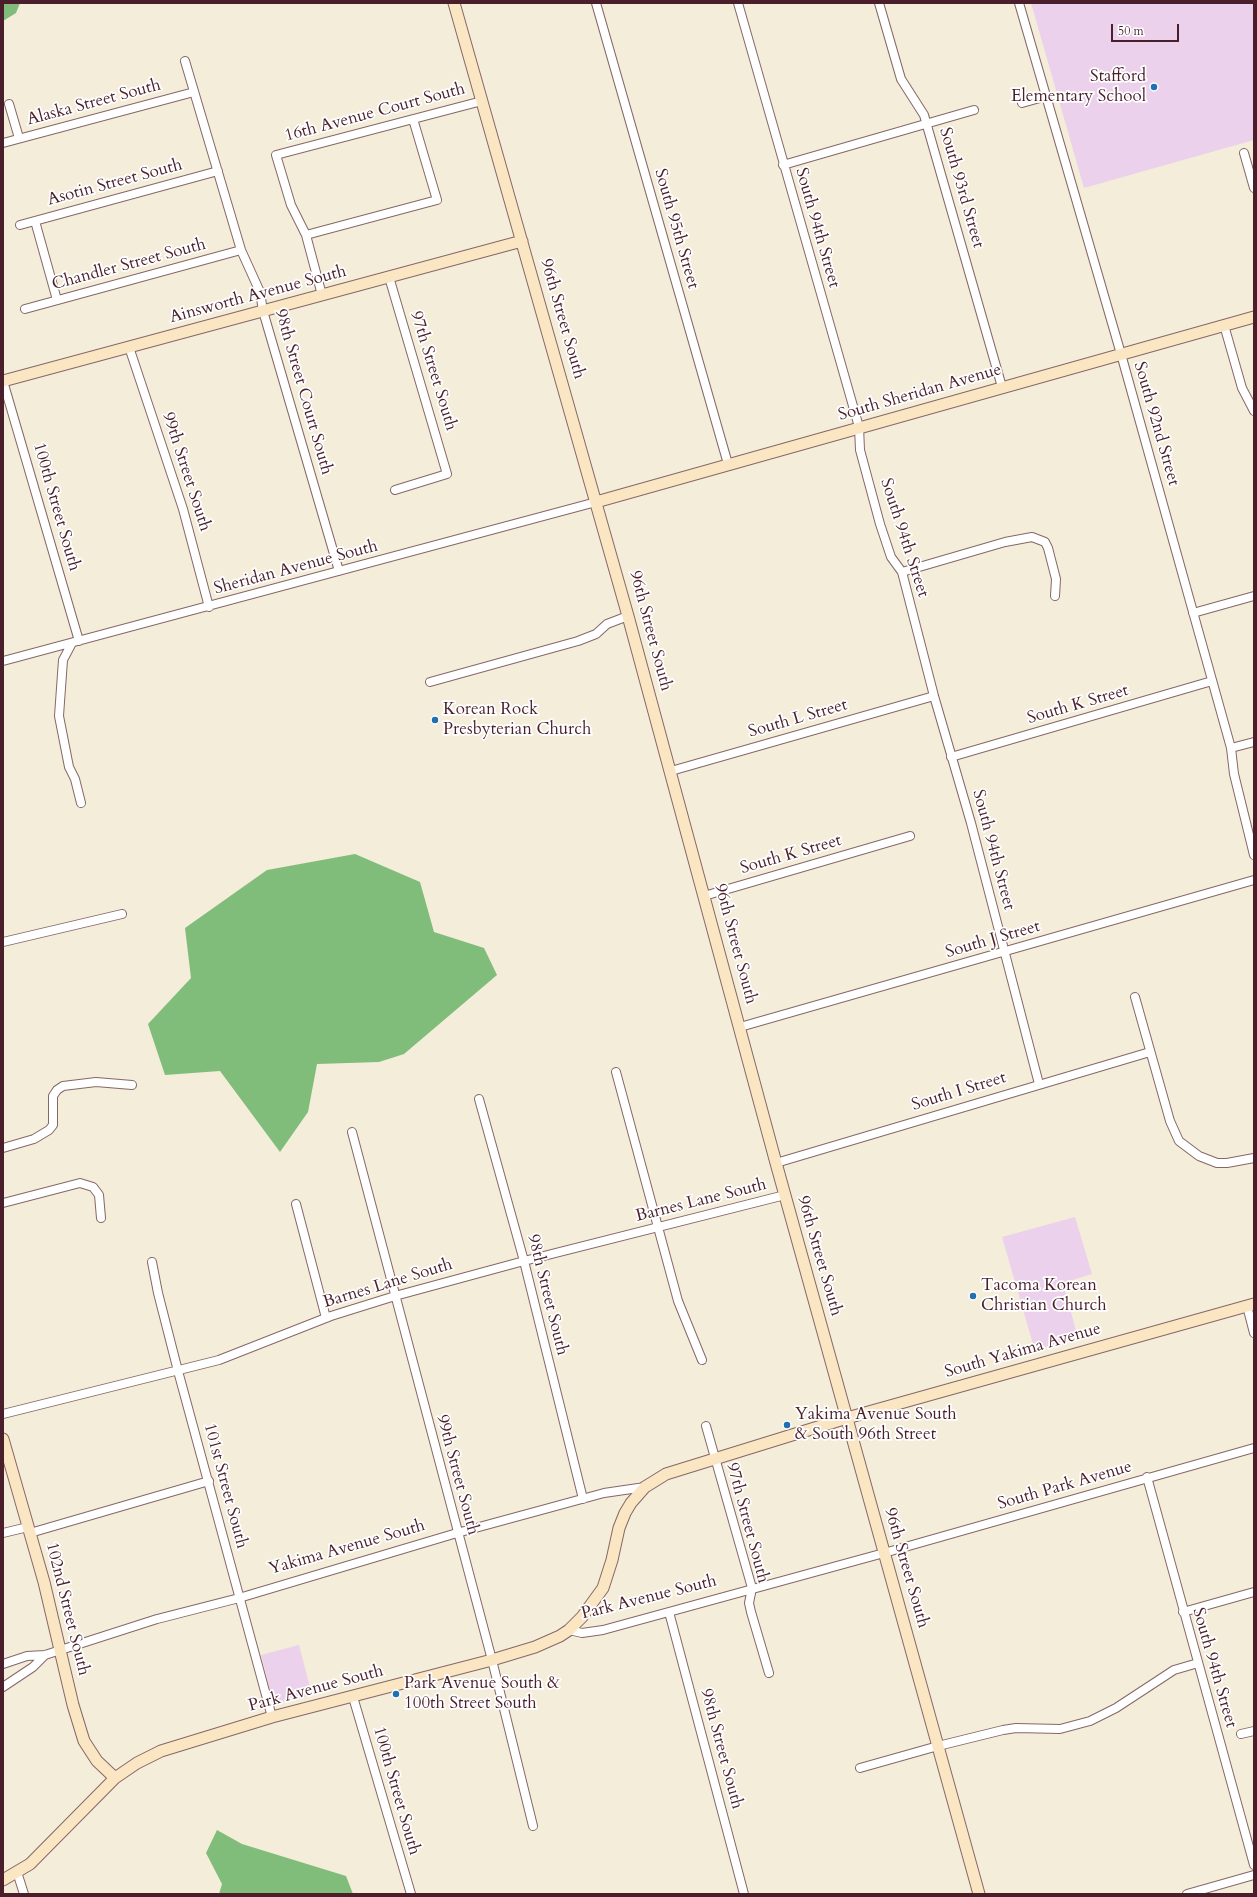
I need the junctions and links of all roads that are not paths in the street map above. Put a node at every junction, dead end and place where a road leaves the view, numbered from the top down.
1 (454, 3) edge
2 (596, 3) edge
3 (738, 3) edge
4 (879, 3) edge
5 (1019, 3) edge
6 (185, 61) dead end
7 (194, 92) junction
8 (1047, 96) junction
9 (482, 101) junction
10 (1022, 102) dead end
11 (9, 104) dead end
12 (974, 110) dead end
13 (413, 119) junction
14 (926, 124) junction
15 (19, 138) junction
16 (3, 143) edge
17 (1244, 153) dead end
18 (783, 165) junction
19 (218, 171) junction
20 (1254, 188) edge
21 (35, 221) junction
22 (20, 225) dead end
23 (306, 235) junction
24 (522, 241) junction
25 (241, 250) junction
26 (389, 277) junction
27 (322, 295) junction
28 (57, 300) junction
29 (25, 309) dead end
30 (263, 311) junction
31 (1254, 317) edge
32 (1224, 325) junction
33 (128, 347) junction
34 (1120, 354) junction
35 (3, 381) edge
36 (1002, 387) junction
37 (1254, 411) edge
38 (859, 427) junction
39 (728, 464) junction
40 (395, 490) dead end
41 (596, 502) junction
42 (339, 571) junction
43 (902, 572) junction
44 (1054, 596) dead end
45 (1254, 596) edge
46 (209, 607) junction
47 (1193, 613) junction
48 (628, 616) junction
49 (76, 642) junction
50 (3, 662) edge
51 (1212, 681) junction
52 (430, 682) dead end
53 (934, 696) junction
54 (1254, 742) edge
55 (1231, 748) junction
56 (951, 757) junction
57 (670, 771) junction
58 (82, 803) dead end
59 (910, 836) dead end
60 (1254, 855) edge
61 (1254, 880) edge
62 (704, 896) junction
63 (122, 914) dead end
64 (3, 942) edge
65 (1004, 953) junction
66 (1135, 997) dead end
67 (740, 1027) junction
68 (1150, 1052) junction
69 (616, 1072) dead end
70 (1040, 1084) junction
71 (132, 1085) dead end
72 (479, 1099) dead end
73 (352, 1132) dead end
74 (3, 1148) edge
75 (1254, 1158) edge
76 (776, 1163) junction
77 (785, 1195) junction
78 (3, 1203) edge
79 (296, 1204) dead end
80 (101, 1218) dead end
81 (658, 1227) junction
82 (524, 1261) junction
83 (152, 1262) dead end
84 (395, 1296) junction
85 (1250, 1305) edge
86 (326, 1318) junction
87 (1254, 1334) edge
88 (702, 1360) dead end
89 (178, 1371) junction
90 (3, 1414) edge
91 (847, 1418) junction
92 (706, 1426) dead end
93 (3, 1439) edge
94 (1254, 1448) edge
95 (715, 1458) junction
96 (1147, 1477) junction
97 (209, 1481) junction
98 (645, 1487) junction
99 (583, 1499) junction
100 (29, 1530) junction
101 (3, 1533) edge
102 (457, 1533) junction
103 (884, 1553) junction
104 (752, 1588) junction
105 (1254, 1592) edge
106 (239, 1598) junction
107 (669, 1612) junction
108 (1183, 1612) junction
109 (569, 1630) junction
110 (60, 1651) junction
111 (45, 1655) junction
112 (492, 1660) junction
113 (1198, 1663) junction
114 (3, 1664) edge
115 (768, 1673) dead end
116 (3, 1687) edge
117 (354, 1697) junction
118 (272, 1717) junction
119 (1254, 1731) edge
120 (1241, 1734) dead end
121 (938, 1746) junction
122 (860, 1768) dead end
123 (115, 1778) junction
124 (533, 1826) dead end
125 (1254, 1866) edge
126 (17, 1872) junction
127 (1254, 1875) edge
128 (3, 1880) edge
129 (24, 1894) edge
130 (410, 1894) edge
131 (744, 1894) edge
132 (979, 1894) edge
133 (1187, 1894) edge

1 - 9 main road, 96th Street South
2 - 39 street, South 95th Street
3 - 18 street, South 94th Street
4 - 14 street, South 93rd Street
5 - 8 street, South 92nd Street
6 - 7 street, 98th Street Court South
7 - 15 street, Alaska Street South
7 - 19 street, 98th Street Court South
8 - 10 street
8 - 34 street, South 92nd Street
9 - 13 street, 16th Avenue Court South
9 - 24 main road, 96th Street South
11 - 15 street
12 - 14 street
13 - 23 street
13 - 23 street, 16th Avenue Court South
14 - 18 street
14 - 36 street, South 93rd Street
15 - 16 street, Alaska Street South
17 - 20 street
18 - 38 street, South 94th Street
19 - 21 street, Asotin Street South
19 - 25 street, 98th Street Court South
21 - 22 street, Asotin Street South
21 - 28 street
23 - 27 street
24 - 26 main road, Ainsworth Avenue South
24 - 41 main road, 96th Street South
25 - 28 street, Chandler Street South
25 - 30 street, 98th Street Court South
26 - 27 main road, Ainsworth Avenue South
26 - 40 street, 97th Street South
27 - 30 main road, Ainsworth Avenue South
28 - 29 street, Chandler Street South
30 - 33 main road, Ainsworth Avenue South
30 - 42 street, 98th Street Court South
31 - 32 main road, South Sheridan Avenue
32 - 34 main road, South Sheridan Avenue
32 - 37 street
33 - 35 main road, Ainsworth Avenue South
33 - 46 street, 99th Street South
34 - 36 main road, South Sheridan Avenue
34 - 47 street, South 92nd Street
35 - 49 street, 100th Street South
36 - 38 main road, South Sheridan Avenue
38 - 39 main road, South Sheridan Avenue
38 - 43 street, South 94th Street
39 - 41 main road, South Sheridan Avenue
41 - 42 street, Sheridan Avenue South
41 - 48 main road, 96th Street South
42 - 46 street, Sheridan Avenue South
43 - 44 street
43 - 53 street, South 94th Street
45 - 47 street
46 - 49 street, Sheridan Avenue South
47 - 51 street, South 92nd Street
48 - 52 street
48 - 57 main road, 96th Street South
49 - 50 street, Sheridan Avenue South
49 - 58 street
51 - 55 street, South 92nd Street
51 - 56 street, South K Street
53 - 56 street, South 94th Street
53 - 57 street, South L Street
54 - 55 street
55 - 60 street, South 92nd Street
56 - 65 street, South 94th Street
57 - 62 main road, 96th Street South
59 - 62 street, South K Street
61 - 65 street, South J Street
62 - 67 main road, 96th Street South
63 - 64 street
65 - 67 street, South J Street
65 - 70 street, South 94th Street
66 - 68 street
67 - 76 main road, 96th Street South
68 - 70 street, South I Street
68 - 75 street
69 - 81 street
70 - 76 street, South I Street
71 - 74 street
72 - 82 street, 98th Street South
73 - 84 street, 99th Street South
76 - 77 main road, 96th Street South
77 - 81 street, Barnes Lane South
77 - 91 main road, 96th Street South
78 - 80 street
79 - 86 street
81 - 82 street, Barnes Lane South
81 - 88 street
82 - 84 street, Barnes Lane South
82 - 99 street, 98th Street South
83 - 89 street, 101st Street South
84 - 86 street, Barnes Lane South
84 - 102 street, 99th Street South
85 - 87 street
85 - 91 main road, South Yakima Avenue
86 - 89 street, Barnes Lane South
89 - 90 street, Barnes Lane South
89 - 97 street, 101st Street South
91 - 95 main road, Yakima Avenue South
91 - 103 main road, 96th Street South
92 - 95 street, 97th Street South
93 - 100 main road, 102nd Street South
94 - 96 street, South Park Avenue
95 - 98 main road, Yakima Avenue South
95 - 104 street, 97th Street South
96 - 103 street, South Park Avenue
96 - 108 street, South 94th Street
97 - 100 street
97 - 106 street, 101st Street South
98 - 99 street, Yakima Avenue South
98 - 109 main road, Yakima Avenue South
99 - 102 street, Yakima Avenue South
100 - 101 street
100 - 110 main road, 102nd Street South
102 - 106 street, Yakima Avenue South
102 - 112 street, 99th Street South
103 - 104 street, Park Avenue South
103 - 121 main road, 96th Street South
104 - 107 street, Park Avenue South
104 - 115 street, 97th Street South
105 - 108 street
106 - 110 street, Yakima Avenue South
106 - 118 street, 101st Street South
107 - 109 street, Park Avenue South
107 - 131 street, 98th Street South
108 - 113 street, South 94th Street
109 - 112 main road, Park Avenue South
110 - 111 street, Yakima Avenue South
110 - 123 main road, 102nd Street South
111 - 114 street, Yakima Avenue South
111 - 116 street
112 - 117 main road, Park Avenue South
112 - 124 street, 99th Street South
113 - 121 street
113 - 125 street, South 94th Street
117 - 118 main road, Park Avenue South
117 - 130 street, 100th Street South
118 - 123 main road, Park Avenue South
119 - 120 street
121 - 122 street
121 - 132 main road, 96th Street South
123 - 126 main road, Park Avenue South
126 - 128 main road, Park Avenue South
126 - 129 street
127 - 133 street

